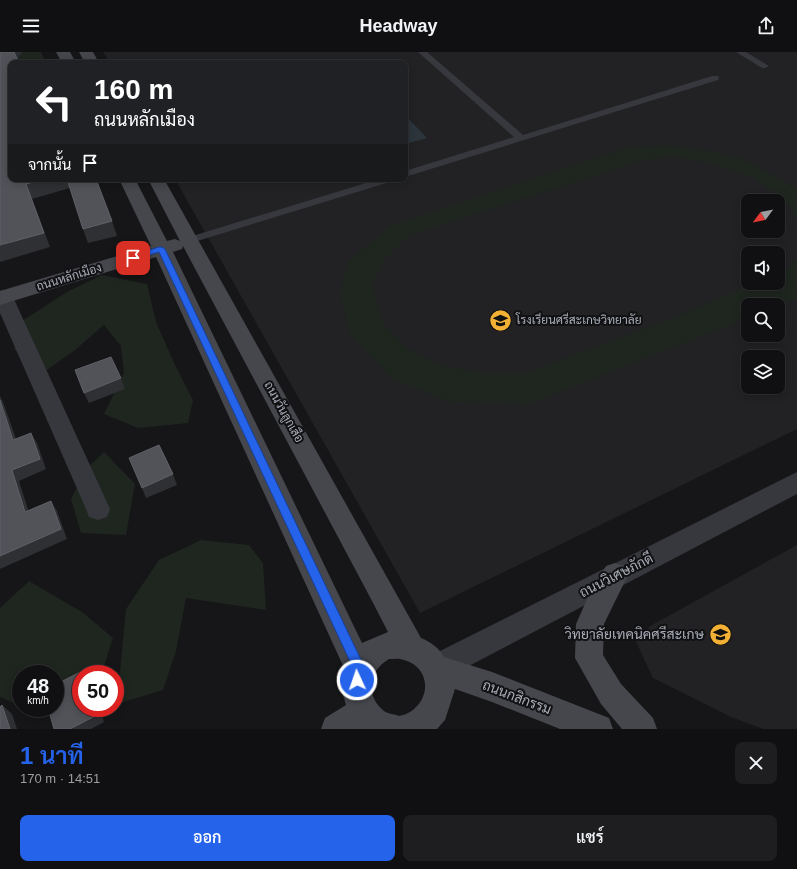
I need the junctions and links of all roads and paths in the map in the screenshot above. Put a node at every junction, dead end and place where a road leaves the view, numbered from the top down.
1 (422, 52) edge
2 (740, 52) edge
3 (765, 66) dead end
4 (715, 78) dead end
5 (521, 138) junction
6 (408, 173) edge
7 (128, 182) edge
8 (158, 182) edge
9 (379, 182) edge
10 (190, 240) junction
11 (162, 249) junction
12 (2, 297) edge
13 (797, 482) edge
14 (98, 509) dead end
15 (615, 576) junction
16 (411, 647) junction
17 (436, 668) junction
18 (360, 670) junction
19 (364, 711) junction
20 (551, 720) edge
21 (422, 727) edge
22 (336, 729) edge
23 (393, 729) edge
24 (598, 729) edge
25 (642, 729) edge

1 - 5 lane
2 - 3 lane
4 - 5 lane
5 - 6 lane
7 - 11 street
8 - 10 street, ถนนวันลูกเสือ
9 - 10 lane
10 - 11 street, ถนนหลักเมือง
10 - 16 street, ถนนวันลูกเสือ
11 - 12 street, ถนนหลักเมือง
11 - 18 street
12 - 14 street
13 - 15 street, ถนนวิเศษภักดี
15 - 17 street, ถนนวิเศษภักดี
15 - 25 street
16 - 17 street
16 - 18 street
17 - 20 street, ถนนกสิกรรม
17 - 21 street
18 - 19 street
19 - 22 street
19 - 23 street
20 - 24 street, ถนนกสิกรรม

